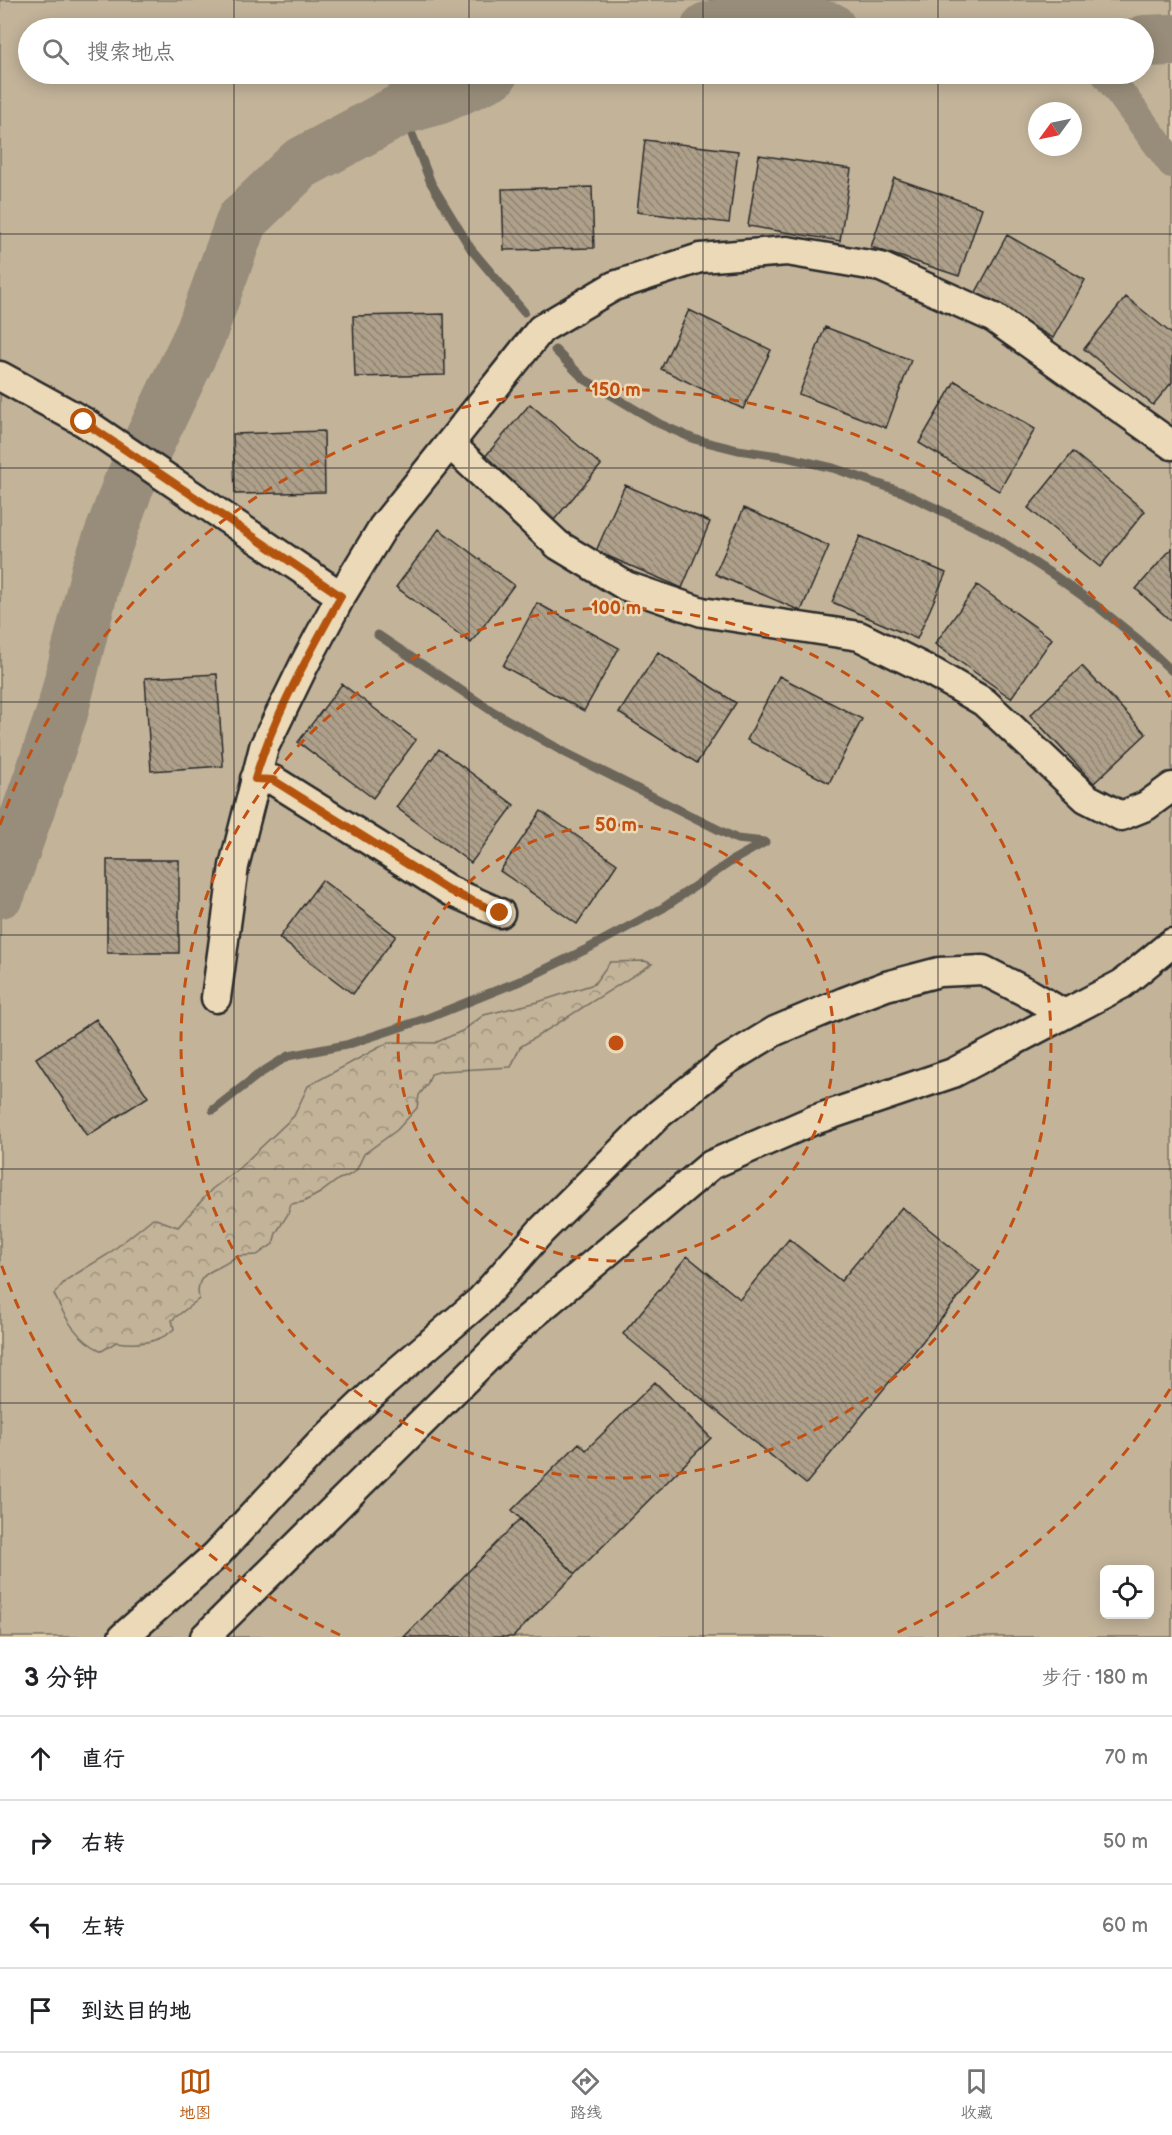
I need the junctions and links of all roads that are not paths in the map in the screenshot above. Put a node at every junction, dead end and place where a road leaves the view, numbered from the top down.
1 (0, 375) edge
2 (450, 444) junction
3 (1172, 445) edge
4 (341, 596) junction
5 (255, 779) junction
6 (1172, 787) edge
7 (500, 913) dead end
8 (1172, 943) edge
9 (216, 998) dead end
10 (1064, 1014) junction
11 (123, 1637) edge
12 (205, 1637) edge

1 - 4 street
2 - 3 street
2 - 4 street
2 - 6 street
4 - 5 street
5 - 7 street
5 - 9 street
8 - 10 street
10 - 11 street
10 - 12 street

